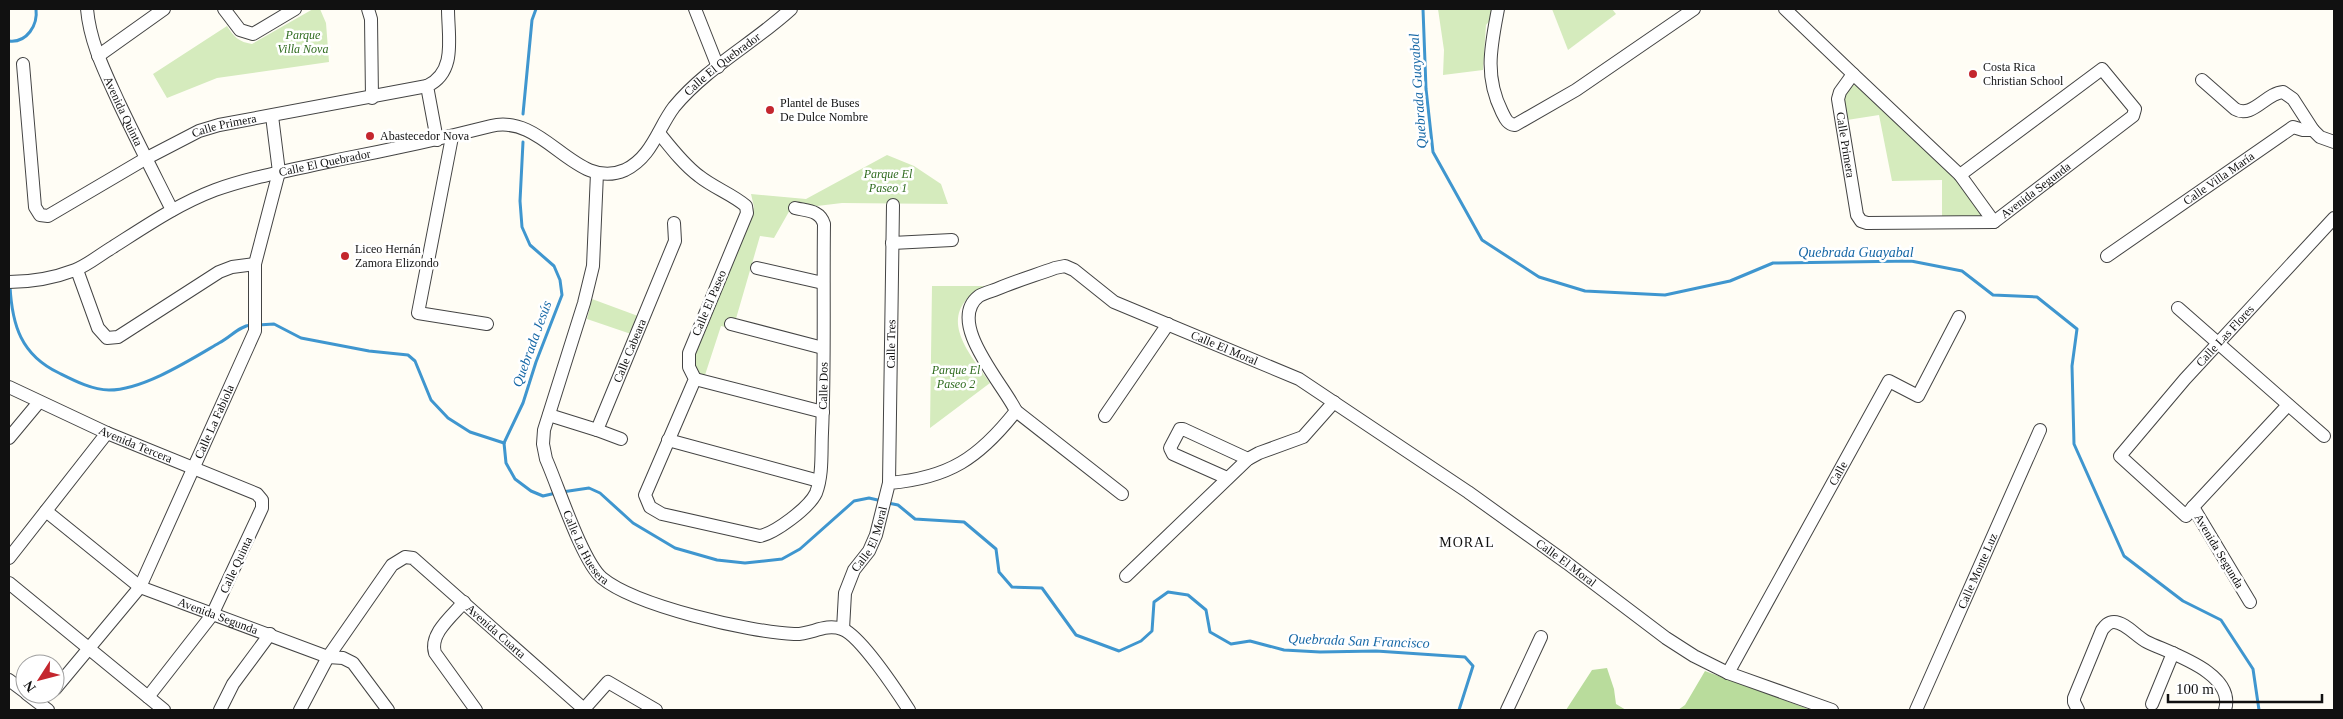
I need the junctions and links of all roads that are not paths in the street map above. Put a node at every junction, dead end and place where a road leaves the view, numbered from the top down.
1 (87, 9) edge
2 (164, 9) edge
3 (224, 9) edge
4 (295, 9) edge
5 (368, 9) edge
6 (448, 9) edge
7 (695, 9) edge
8 (791, 9) edge
9 (1498, 9) edge
10 (1694, 9) edge
11 (1786, 9) edge
12 (98, 56) junction
13 (23, 64) dead end
14 (718, 67) junction
15 (1853, 74) junction
16 (2202, 80) dead end
17 (427, 86) junction
18 (372, 98) junction
19 (272, 116) junction
20 (2314, 130) junction
21 (659, 133) junction
22 (452, 137) junction
23 (437, 140) junction
24 (2334, 142) edge
25 (145, 159) junction
26 (279, 172) junction
27 (597, 173) junction
28 (1960, 175) junction
29 (894, 205) dead end
30 (795, 208) dead end
31 (172, 210) junction
32 (2334, 218) edge
33 (1861, 222) joint
34 (1994, 222) junction
35 (674, 223) dead end
36 (952, 240) dead end
37 (892, 243) junction
38 (2107, 256) dead end
39 (255, 264) junction
40 (757, 268) dead end
41 (77, 270) junction
42 (14, 282) edge
43 (823, 283) junction
44 (2178, 308) dead end
45 (1959, 317) dead end
46 (487, 324) dead end
47 (731, 324) dead end
48 (1168, 324) junction
49 (2218, 343) junction
50 (824, 348) junction
51 (695, 379) junction
52 (9, 387) edge
53 (38, 402) junction
54 (1334, 402) junction
55 (2288, 405) junction
56 (1016, 411) junction
57 (823, 412) junction
58 (549, 415) junction
59 (1105, 416) dead end
60 (596, 430) junction
61 (2040, 430) dead end
62 (106, 433) junction
63 (2324, 436) dead end
64 (9, 438) edge
65 (621, 439) dead end
66 (668, 440) junction
67 (2120, 456) joint
68 (1248, 459) junction
69 (193, 469) junction
70 (1227, 478) junction
71 (819, 481) junction
72 (888, 483) junction
73 (1122, 494) dead end
74 (262, 500) joint
75 (2193, 508) junction
76 (46, 511) junction
77 (9, 558) edge
78 (1126, 576) dead end
79 (9, 583) edge
80 (140, 587) junction
81 (464, 602) junction
82 (2250, 602) dead end
83 (212, 615) junction
84 (843, 629) junction
85 (270, 634) junction
86 (1541, 637) dead end
87 (88, 649) junction
88 (2173, 653) junction
89 (328, 657) junction
90 (1728, 673) junction
91 (65, 678) edge
92 (148, 697) junction
93 (2152, 704) dead end
94 (164, 710) edge
95 (220, 710) edge
96 (301, 710) edge
97 (388, 710) edge
98 (476, 710) edge
99 (584, 710) edge
100 (656, 710) edge
101 (909, 710) edge
102 (1507, 710) edge
103 (1832, 710) edge
104 (1916, 710) edge
105 (2078, 710) edge
106 (2224, 710) edge

1 - 12 street, Avenida Quinta
2 - 12 street
3 - 4 street
5 - 18 street
6 - 17 street
7 - 14 street
8 - 14 street, Calle El Quebrador
9 - 10 street
11 - 15 street
12 - 25 street, Avenida Quinta
13 - 25 street, Calle Primera
14 - 21 street, Calle El Quebrador
15 - 28 street
15 - 33 street, Calle Primera
16 - 20 street
17 - 18 street, Calle Primera
17 - 23 street
18 - 19 street, Calle Primera
19 - 25 street, Calle Primera
19 - 26 street
20 - 24 street, Calle Villa María
20 - 38 street, Calle Villa María
21 - 27 street, Calle El Quebrador
21 - 51 street, Calle El Paseo
22 - 23 street, Calle El Quebrador
22 - 27 street, Calle El Quebrador
22 - 46 street
23 - 26 street, Calle El Quebrador
25 - 31 street, Avenida Quinta
26 - 31 street, Calle El Quebrador
26 - 39 street, Calle La Fabiola
27 - 58 street, Calle La Huesera
28 - 34 street
28 - 34 street, Avenida Segunda
29 - 37 street, Calle Tres
30 - 43 street, Calle Dos
31 - 41 street, Calle El Quebrador
32 - 49 street, Calle Las Flores
33 - 34 street, Avenida Segunda
35 - 60 street, Calle Cabeara
36 - 37 street
37 - 72 street, Calle Tres
39 - 41 street
39 - 69 street, Calle La Fabiola
40 - 43 street
41 - 42 street, Calle El Quebrador
43 - 50 street, Calle Dos
44 - 49 street
45 - 90 street, Calle
47 - 50 street
48 - 54 street, Calle El Moral
48 - 56 street, Calle El Moral
48 - 59 street
49 - 55 street
49 - 67 street, Calle Las Flores
50 - 57 street, Calle Dos
51 - 57 street
51 - 66 street
52 - 53 street, Avenida Tercera
53 - 62 street, Avenida Tercera
53 - 64 street
54 - 68 street
54 - 90 street, Calle El Moral
55 - 63 street
55 - 75 street
56 - 72 street
56 - 73 street
57 - 71 street, Calle Dos
58 - 60 street
58 - 84 street, Calle La Huesera
60 - 65 street
61 - 104 street, Calle Monte Luz
62 - 69 street, Avenida Tercera
62 - 76 street
66 - 71 street
66 - 71 street, Calle Dos
67 - 75 street, Avenida Segunda
68 - 70 street
68 - 70 street
69 - 74 street, Avenida Tercera
69 - 80 street, Calle La Fabiola
70 - 78 street
72 - 84 street, Calle El Moral
74 - 83 street, Calle Quinta
75 - 82 street, Avenida Segunda
76 - 77 street
76 - 80 street, Avenida Segunda
79 - 87 street
80 - 83 street, Avenida Segunda
80 - 87 street, Calle La Fabiola
81 - 89 street, Avenida Cuarta
81 - 98 street
81 - 99 street, Avenida Cuarta
83 - 85 street, Avenida Segunda
83 - 92 street, Calle Quinta
84 - 101 street
85 - 89 street, Avenida Segunda
85 - 95 street
86 - 102 street
87 - 91 street, Calle La Fabiola
87 - 92 street
88 - 93 street
88 - 105 street
88 - 106 street
89 - 96 street
89 - 97 street, Avenida Segunda
90 - 103 street, Calle El Moral
92 - 94 street
99 - 100 street

